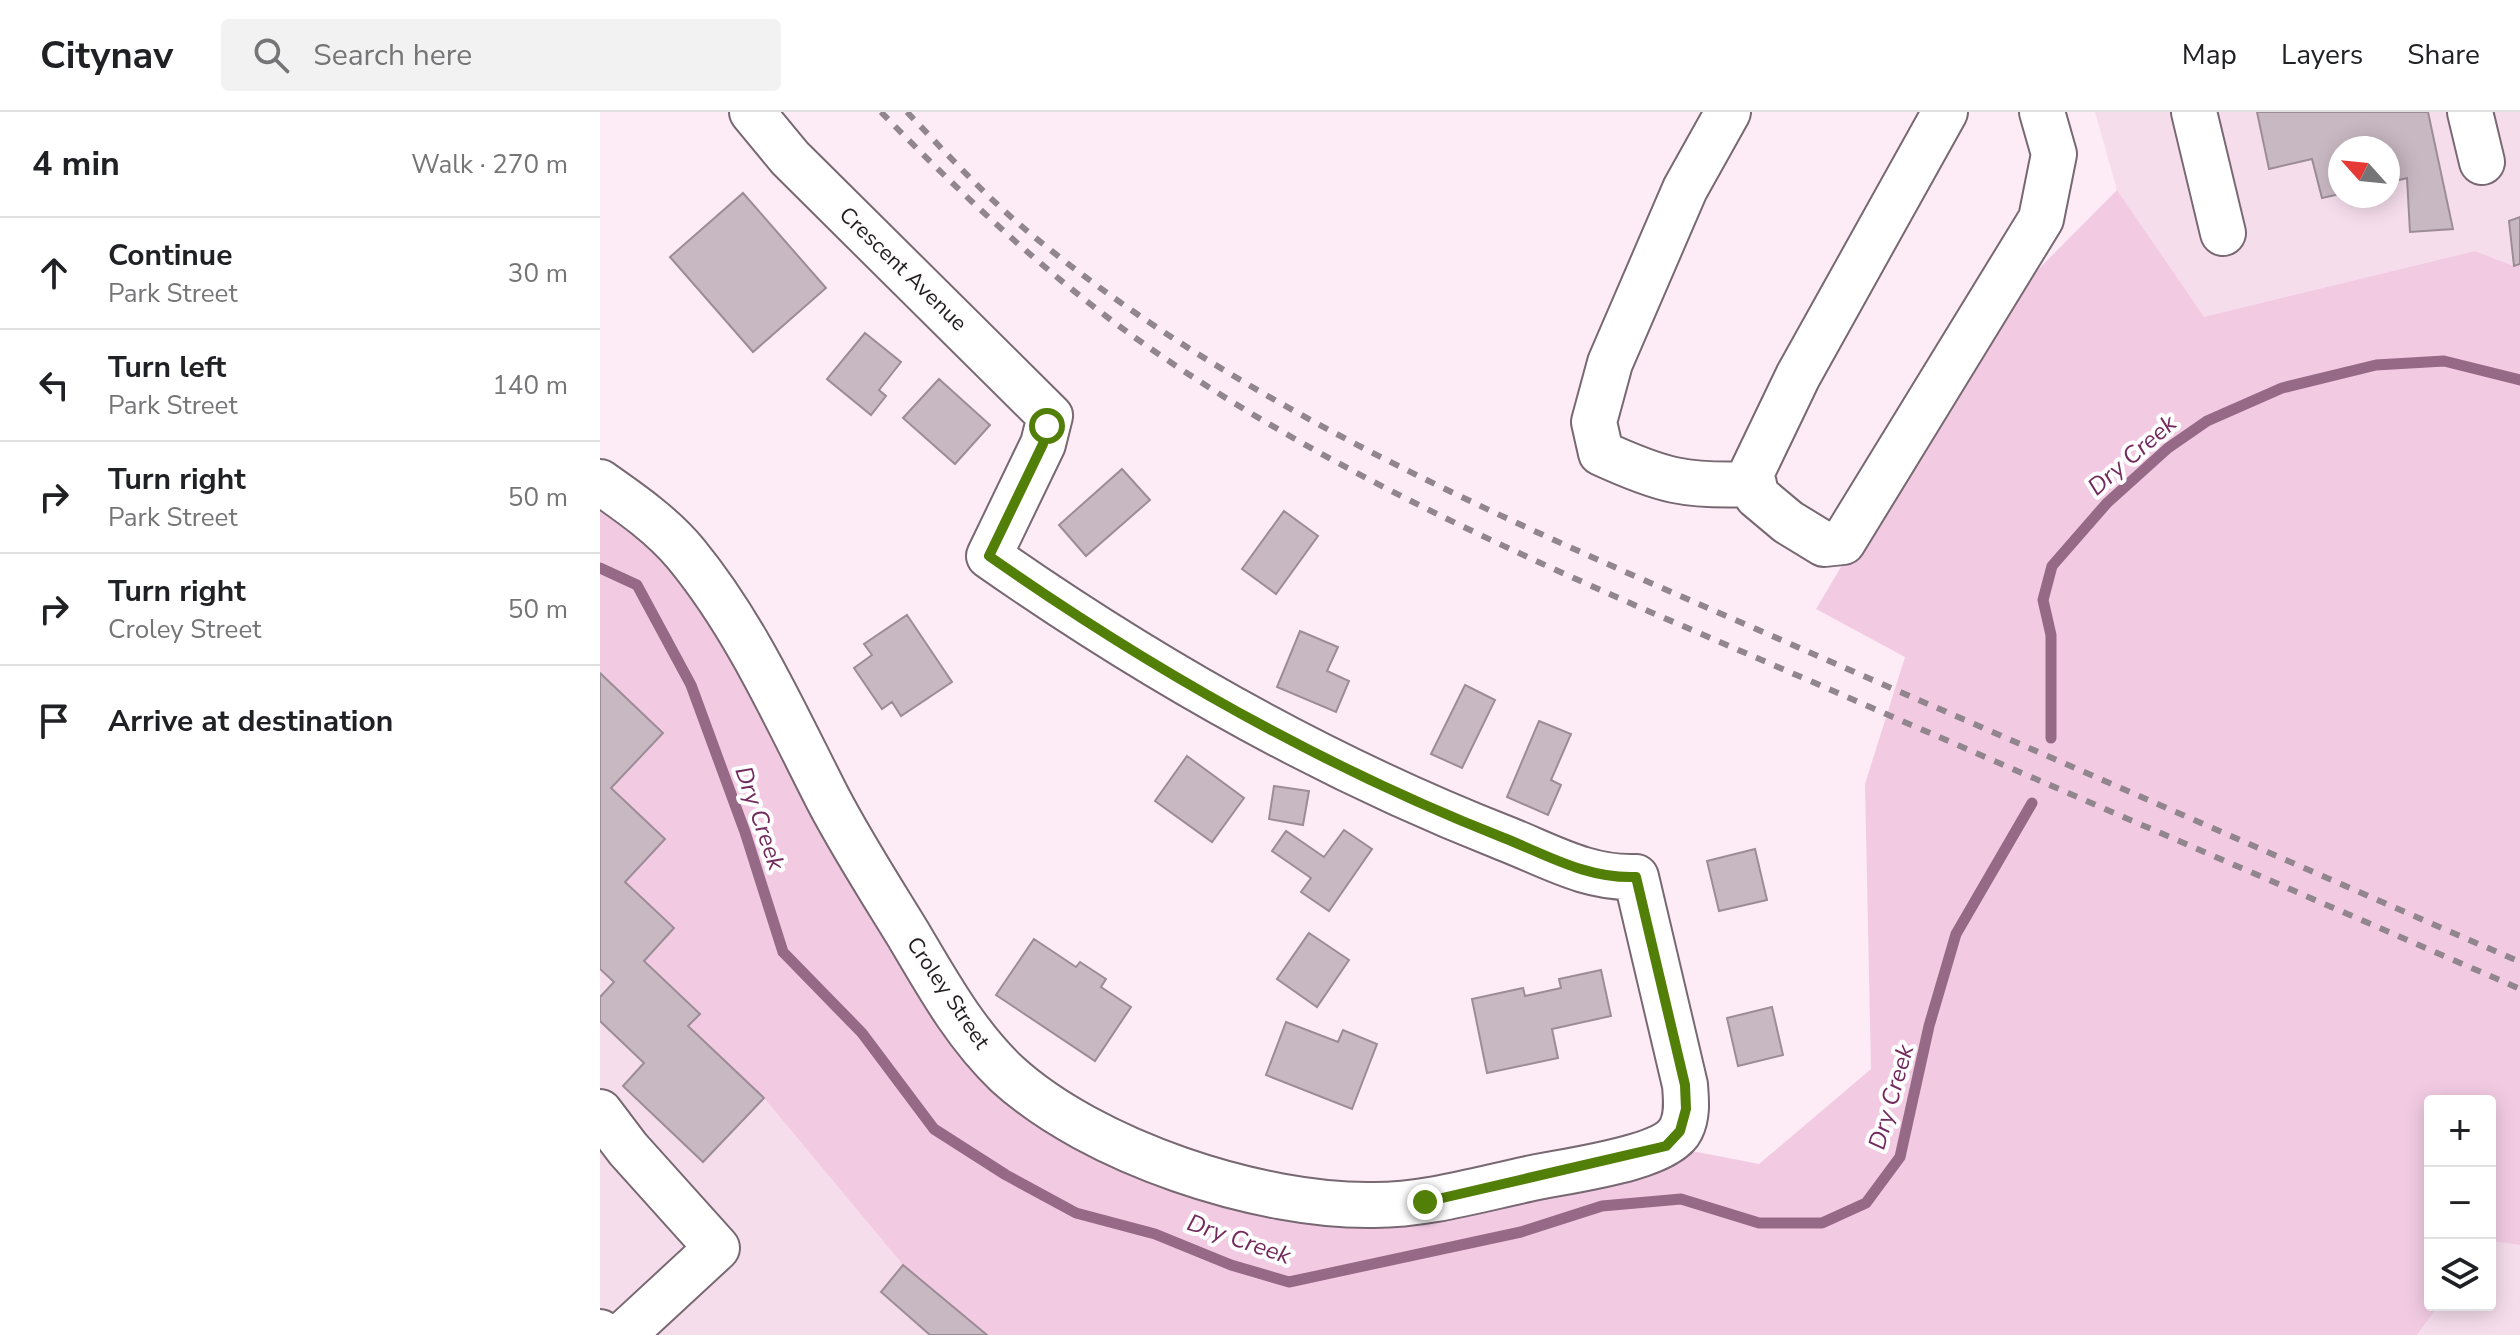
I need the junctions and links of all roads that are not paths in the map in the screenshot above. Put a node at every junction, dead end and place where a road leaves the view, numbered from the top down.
1 (752, 112) edge
2 (1728, 112) edge
3 (1945, 112) edge
4 (2042, 112) edge
5 (2194, 112) edge
6 (2470, 112) edge
7 (2482, 162) dead end
8 (2223, 233) dead end
9 (600, 482) edge
10 (1754, 484) junction
11 (600, 1112) edge
12 (1680, 1131) joint
13 (623, 1335) edge

1 - 12 street, Crescent Avenue
2 - 10 street
3 - 10 street
4 - 10 street
5 - 8 street
6 - 7 street
9 - 12 street, Croley Street
11 - 13 street

